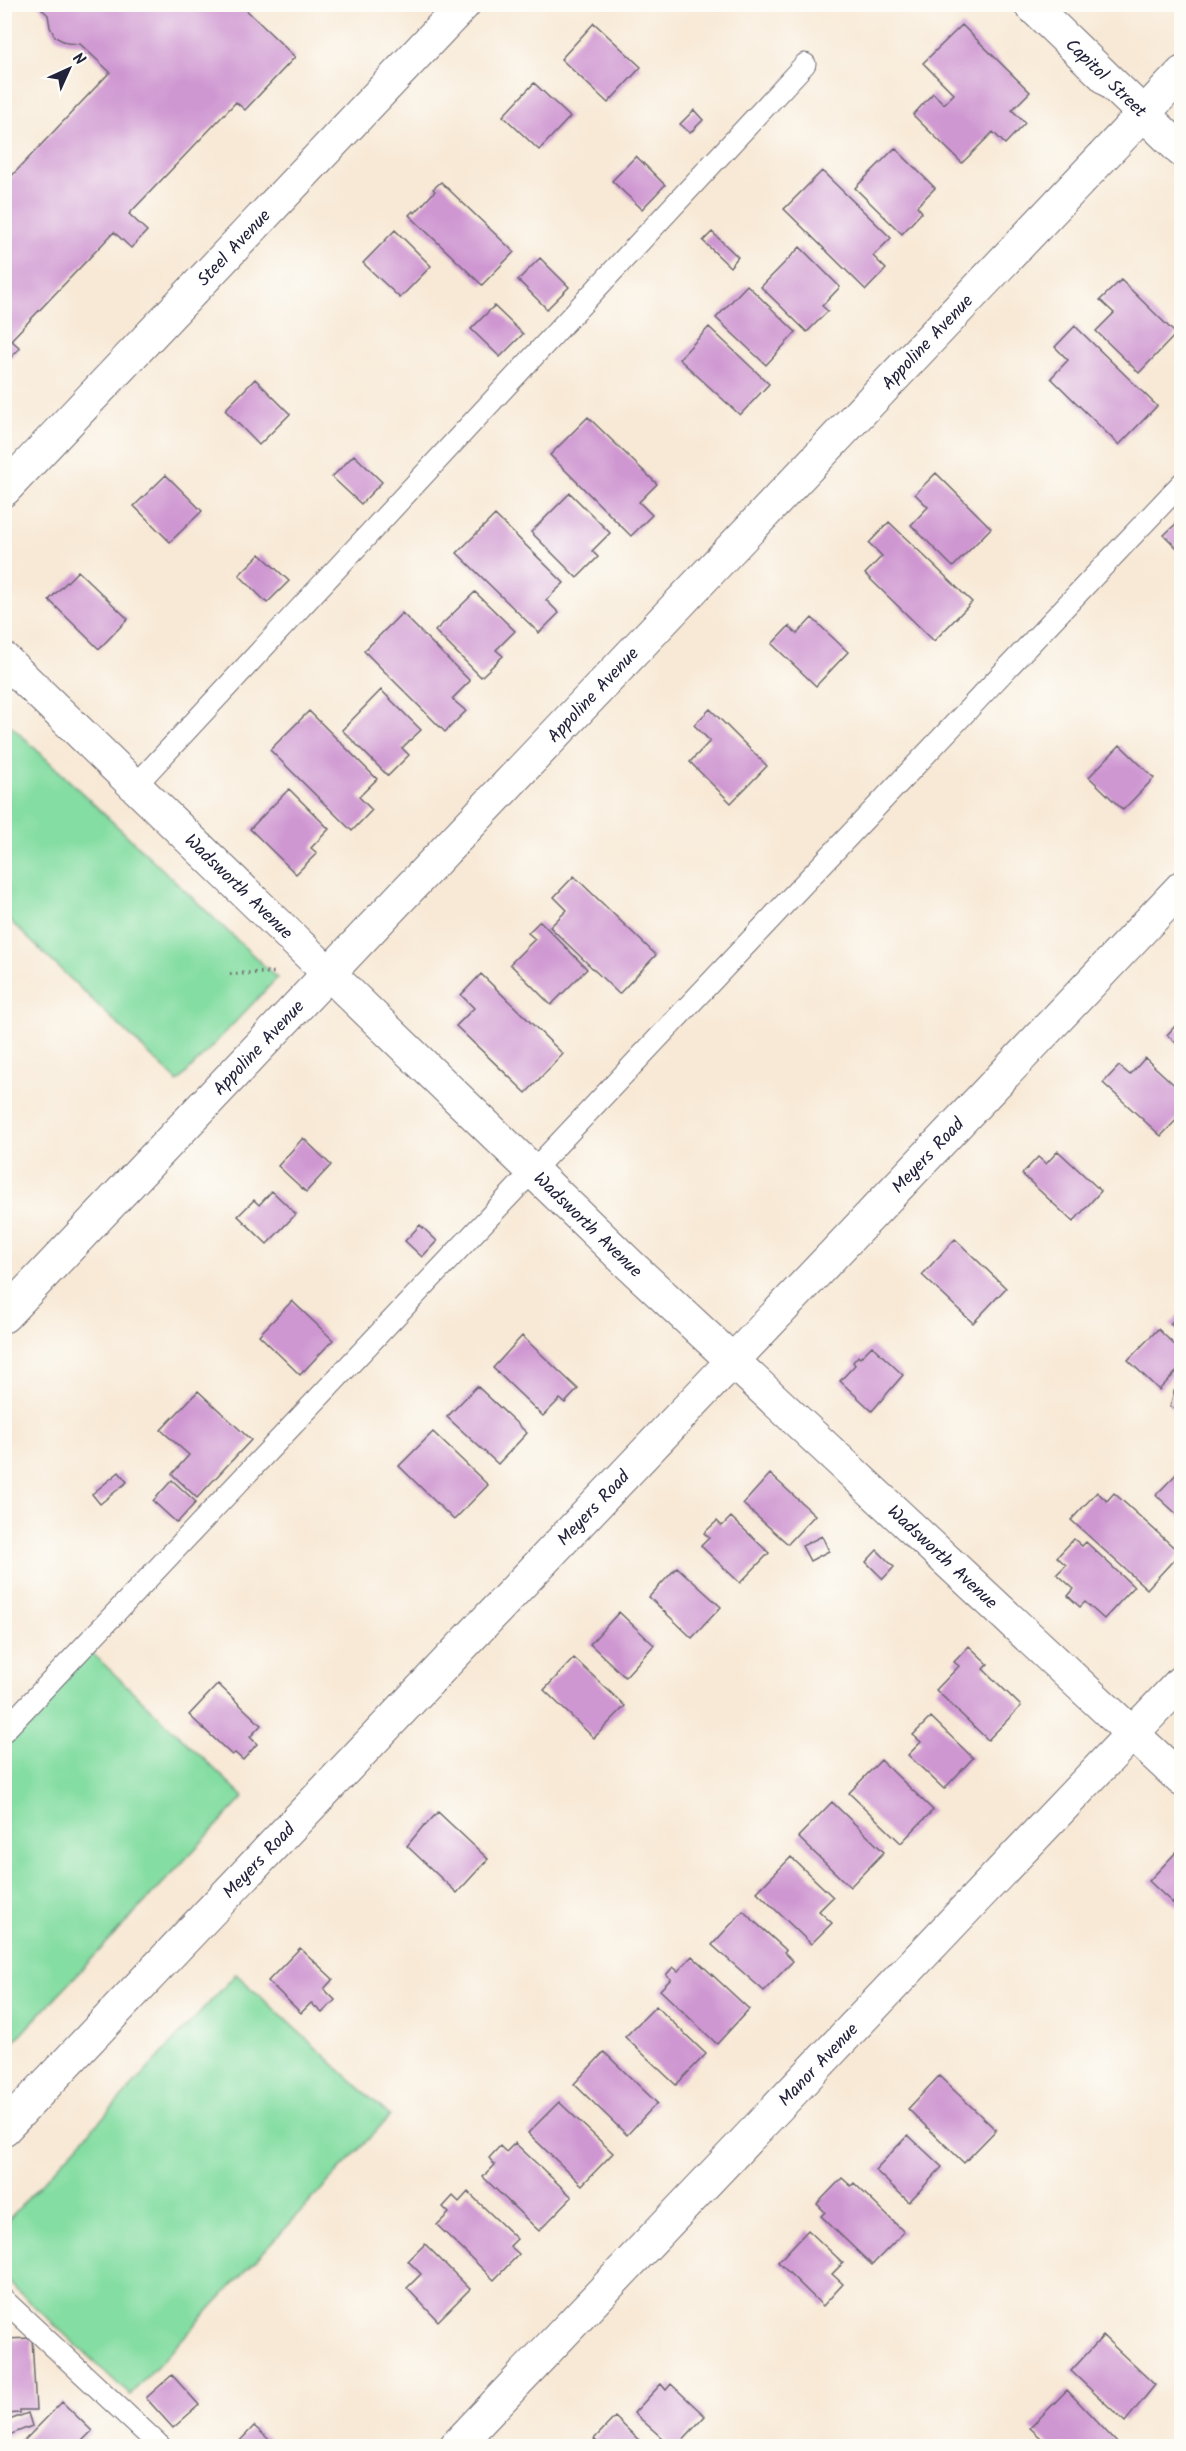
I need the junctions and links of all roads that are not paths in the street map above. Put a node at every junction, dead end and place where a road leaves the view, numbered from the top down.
1 (464, 4) edge
2 (1030, 4) edge
3 (805, 64) dead end
4 (1182, 73) edge
5 (1143, 113) junction
6 (1182, 151) edge
7 (1182, 483) edge
8 (4, 490) edge
9 (4, 660) edge
10 (135, 786) junction
11 (1182, 887) edge
12 (328, 973) junction
13 (532, 1171) junction
14 (4, 1316) edge
15 (732, 1361) junction
16 (1182, 1681) edge
17 (4, 1731) edge
18 (1132, 1734) junction
19 (1182, 1780) edge
20 (4, 2129) edge
21 (4, 2301) edge
22 (160, 2446) edge
23 (456, 2446) edge

1 - 8 street, Steel Avenue
2 - 5 street, Capitol Street
3 - 10 lane
4 - 5 street, Appoline Avenue
5 - 6 street, Capitol Street
5 - 12 street, Appoline Avenue
7 - 13 lane
9 - 10 street, Wadsworth Avenue
10 - 12 street, Wadsworth Avenue
11 - 15 street, Meyers Road
12 - 13 street, Wadsworth Avenue
12 - 14 street, Appoline Avenue
13 - 15 street, Wadsworth Avenue
13 - 17 lane
15 - 18 street, Wadsworth Avenue
15 - 20 street, Meyers Road
16 - 18 street, Manor Avenue
18 - 19 street, Wadsworth Avenue
18 - 23 street, Manor Avenue
21 - 22 lane

